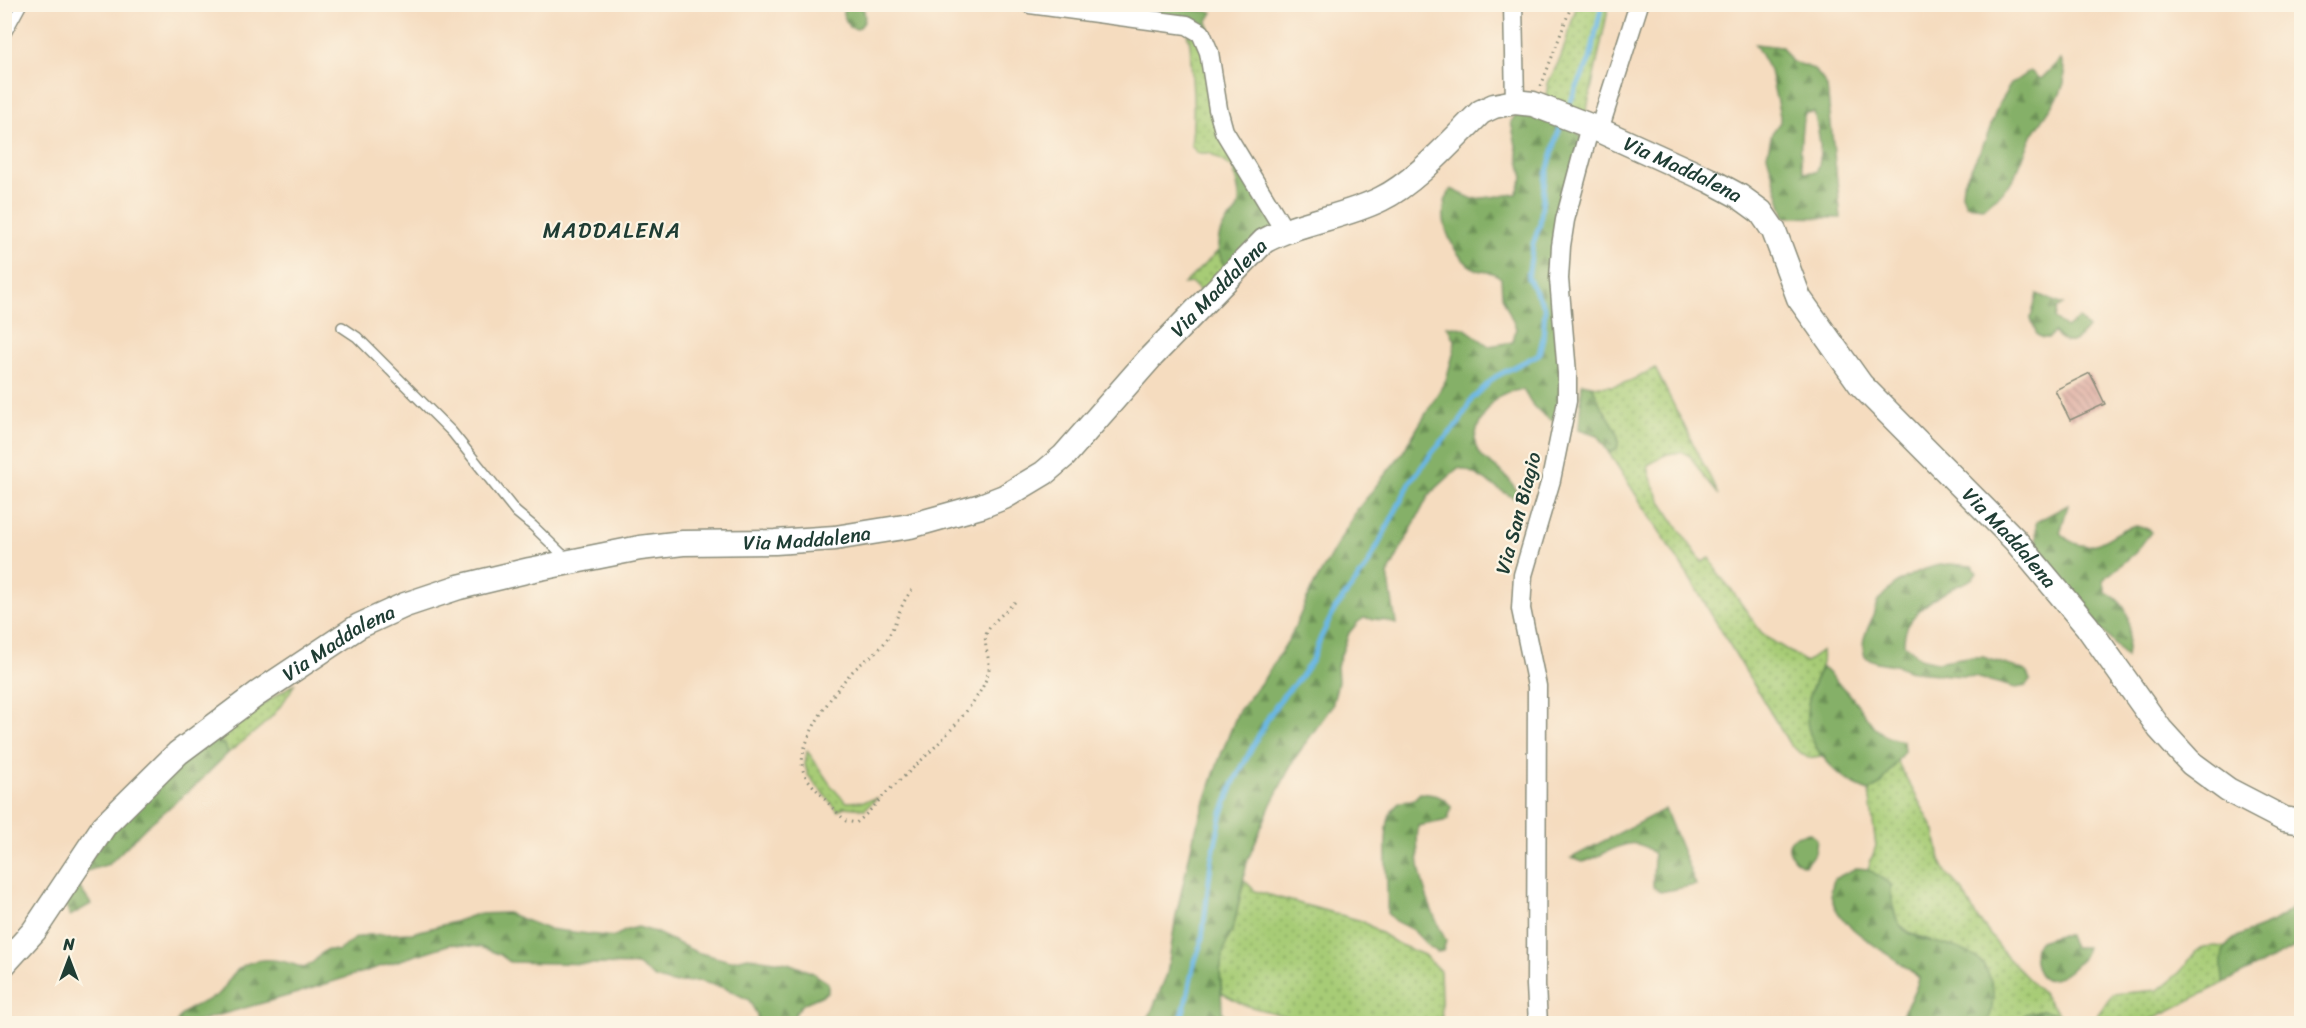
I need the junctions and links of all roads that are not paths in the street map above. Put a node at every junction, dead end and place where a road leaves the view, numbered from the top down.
1 (22, 4) edge
2 (1030, 4) edge
3 (1513, 4) edge
4 (1639, 4) edge
5 (4, 37) edge
6 (1532, 105) junction
7 (1591, 127) junction
8 (1284, 230) junction
9 (342, 327) dead end
10 (570, 562) junction
11 (2301, 822) edge
12 (4, 964) edge
13 (1538, 1023) edge

1 - 5 lane
2 - 8 street
3 - 6 street
4 - 7 street, Via San Biagio
6 - 7 street, Via Maddalena
6 - 8 street, Via Maddalena
7 - 11 street, Via Maddalena
7 - 13 street, Via San Biagio
8 - 10 street, Via Maddalena
9 - 10 lane
10 - 12 street, Via Maddalena

